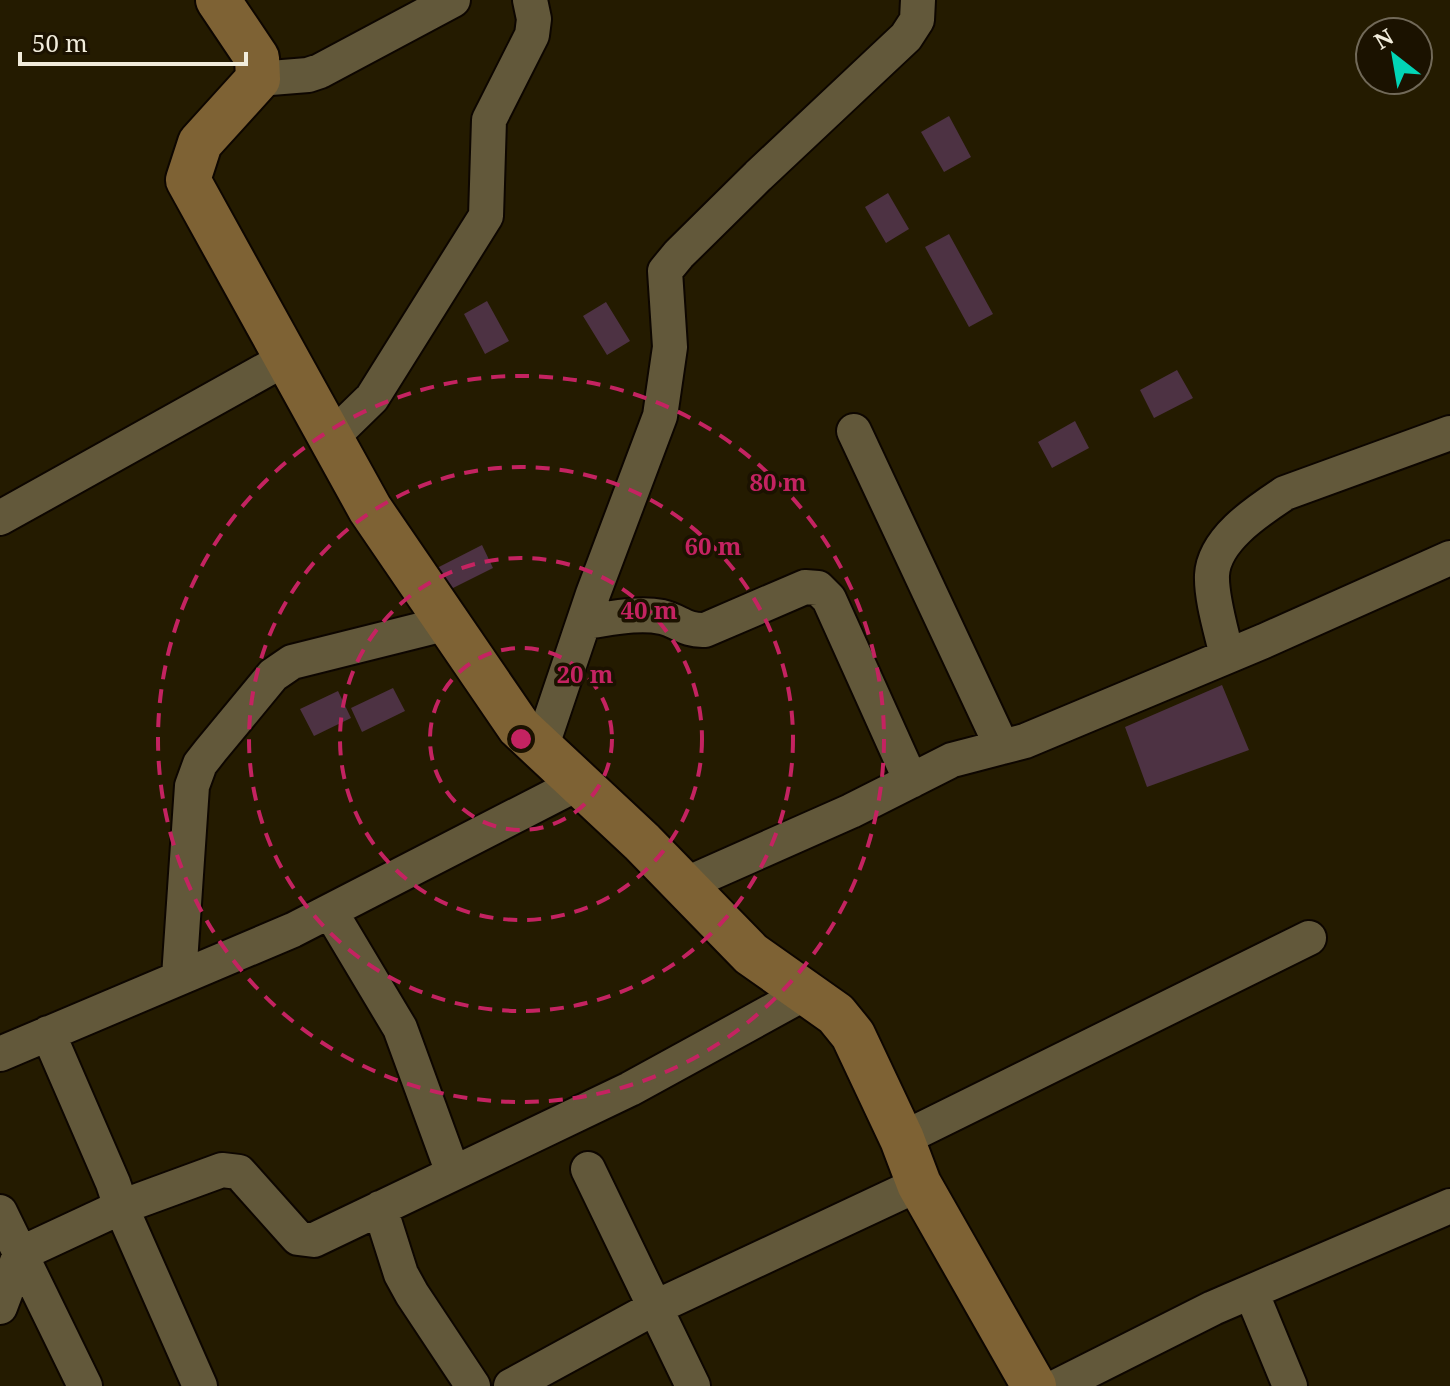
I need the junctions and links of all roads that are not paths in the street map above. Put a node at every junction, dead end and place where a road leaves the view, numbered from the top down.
1 (218, 0) edge
2 (453, 0) edge
3 (530, 0) edge
4 (918, 0) edge
5 (258, 79) junction
6 (287, 358) junction
7 (854, 431) dead end
8 (1450, 433) edge
9 (331, 438) junction
10 (0, 518) edge
11 (1450, 558) edge
12 (584, 622) junction
13 (448, 623) junction
14 (1227, 656) junction
15 (1002, 747) junction
16 (541, 748) junction
17 (911, 781) junction
18 (579, 783) junction
19 (684, 885) junction
20 (330, 911) junction
21 (1309, 938) dead end
22 (179, 977) junction
23 (805, 993) junction
24 (48, 1033) junction
25 (0, 1054) edge
26 (902, 1139) junction
27 (588, 1169) dead end
28 (453, 1173) junction
29 (919, 1184) junction
30 (1450, 1206) edge
31 (121, 1207) junction
32 (380, 1208) junction
33 (0, 1212) edge
34 (20, 1254) junction
35 (1252, 1294) junction
36 (0, 1307) edge
37 (654, 1308) junction
38 (85, 1386) edge
39 (200, 1386) edge
40 (473, 1386) edge
41 (511, 1386) edge
42 (693, 1386) edge
43 (1034, 1386) edge
44 (1058, 1386) edge
45 (1290, 1386) edge

1 - 5 street
2 - 5 street
3 - 9 street
4 - 12 street
5 - 6 street
6 - 9 street
6 - 10 street
7 - 15 street
8 - 14 street
9 - 13 street
11 - 14 street
12 - 16 street
12 - 17 street
13 - 16 street
13 - 22 street
14 - 15 street
15 - 17 street
16 - 18 street
17 - 19 street
18 - 19 street
18 - 20 street
19 - 23 street
20 - 22 street
20 - 28 street
21 - 26 street
22 - 24 street
23 - 26 street
23 - 28 street
24 - 25 street
24 - 31 street
26 - 29 street
27 - 37 street
28 - 32 street
29 - 37 street
29 - 43 street
30 - 35 street
31 - 32 street
31 - 34 street
31 - 39 street
32 - 40 street
33 - 34 street
34 - 36 street
34 - 38 street
35 - 44 street
35 - 45 street
37 - 41 street
37 - 42 street

